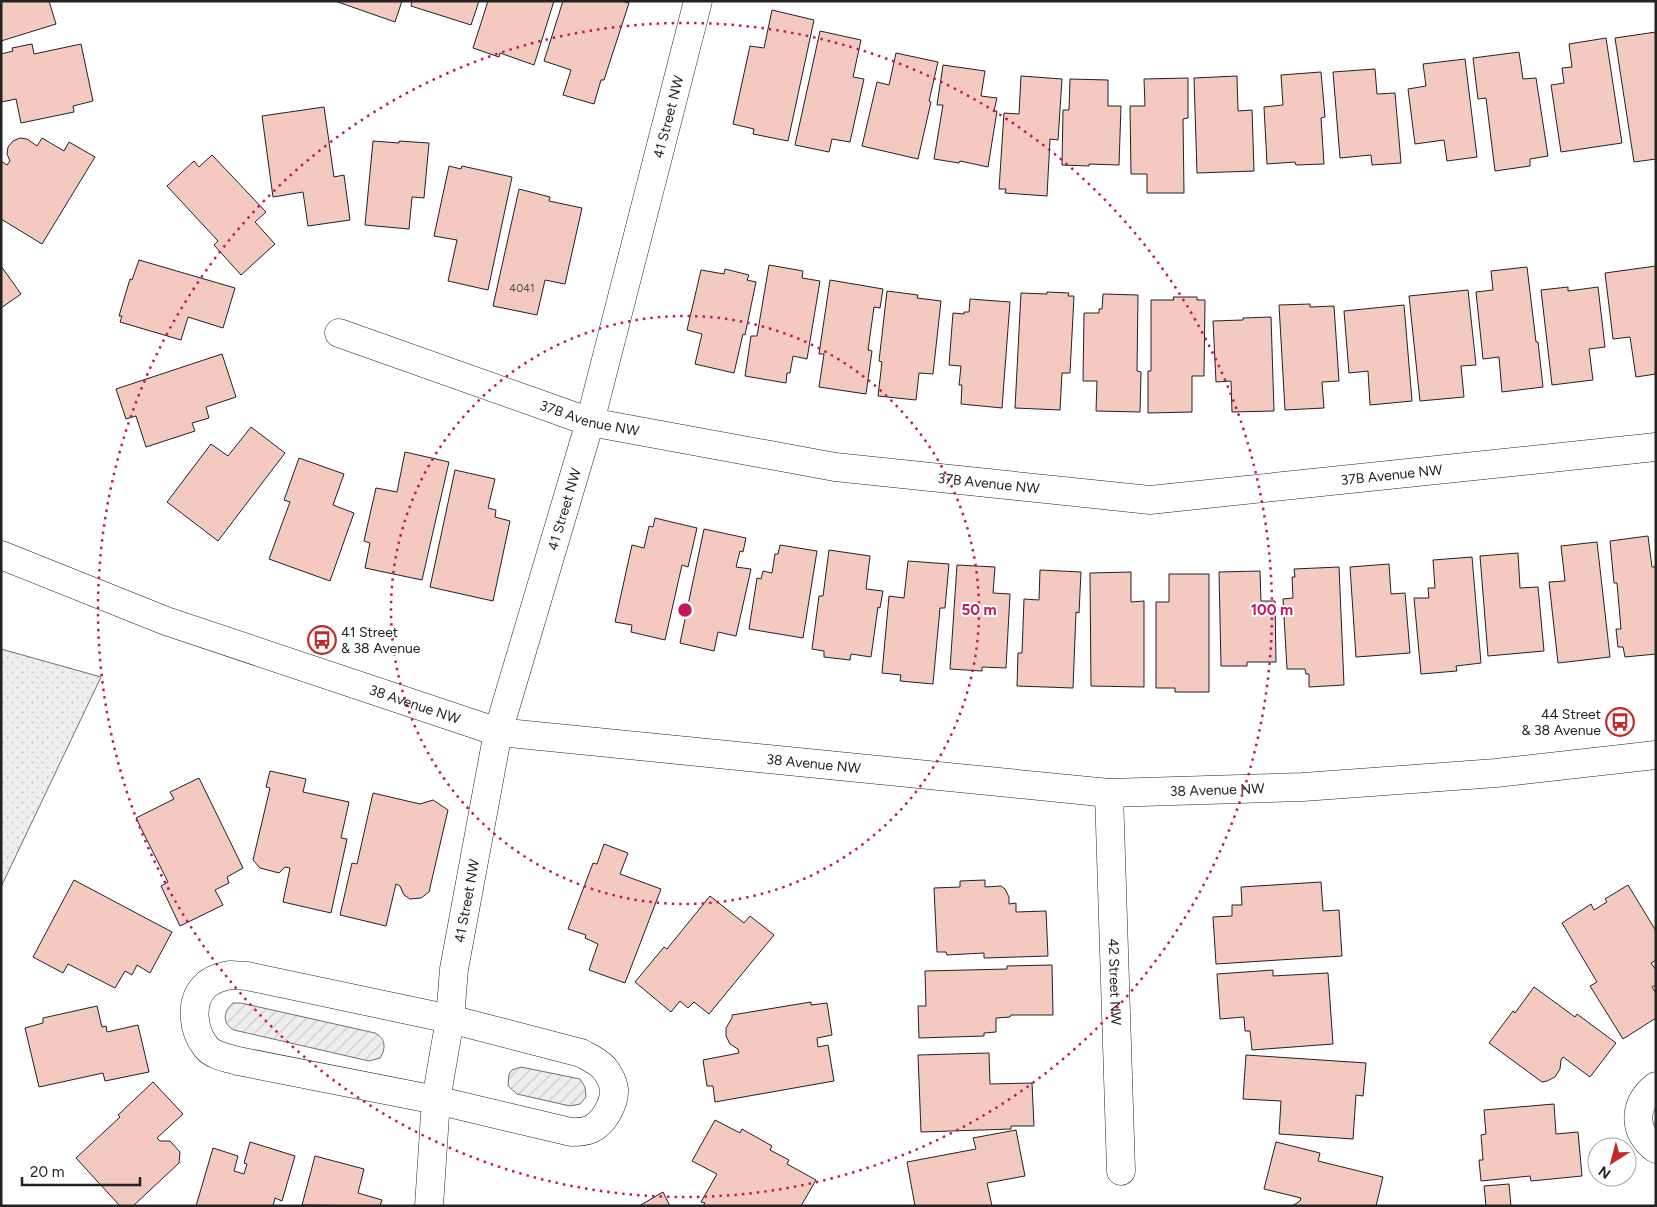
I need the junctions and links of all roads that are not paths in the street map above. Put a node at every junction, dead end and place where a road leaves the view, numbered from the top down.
1 (698, 1) edge
2 (339, 332) dead end
3 (590, 422) junction
4 (1656, 447) edge
5 (1, 555) edge
6 (498, 732) junction
7 (1656, 754) edge
8 (1109, 793) junction
9 (450, 1019) junction
10 (1656, 1086) edge
11 (436, 1100) junction
12 (1656, 1149) edge
13 (1121, 1171) dead end
14 (429, 1206) edge

1 - 3 street, 41 Street NW
2 - 3 street, 37B Avenue NW
3 - 4 street, 37B Avenue NW
3 - 6 street, 41 Street NW
5 - 6 street, 38 Avenue NW
6 - 8 street, 38 Avenue NW
6 - 9 street, 41 Street NW
7 - 8 street, 38 Avenue NW
8 - 13 street, 42 Street NW
9 - 11 street, 41 Street NW
9 - 11 street
9 - 11 street
10 - 12 street
11 - 14 street, 41 Street NW

